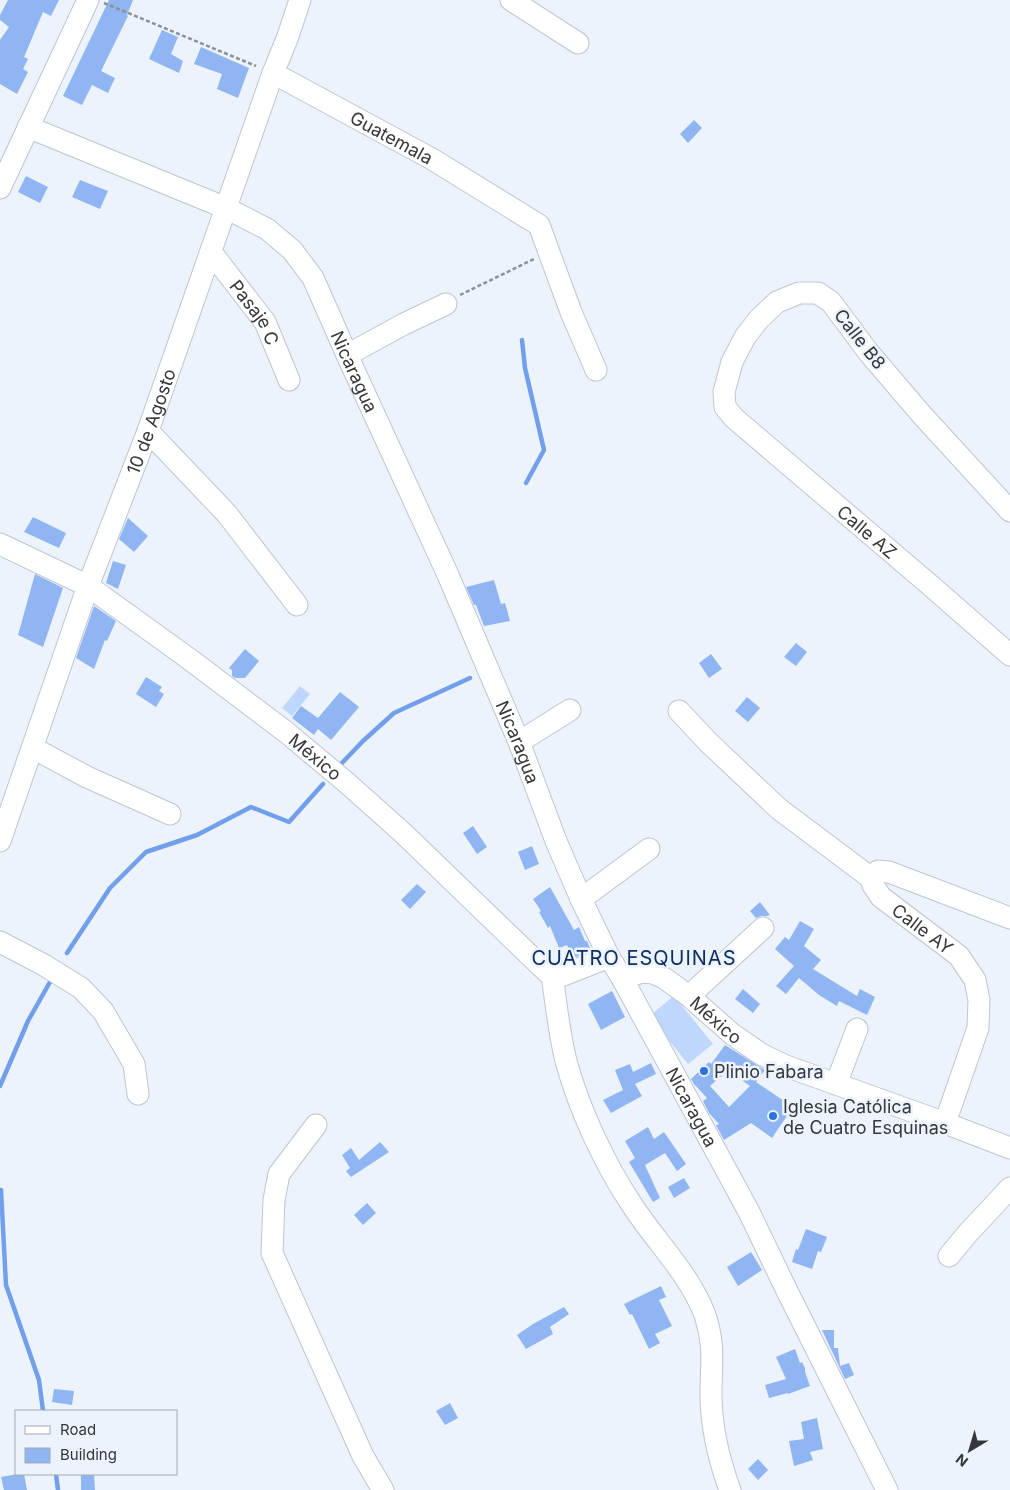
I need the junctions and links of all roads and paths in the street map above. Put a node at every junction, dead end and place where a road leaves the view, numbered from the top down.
1 (88, 0) edge
2 (96, 0) edge
3 (300, 0) edge
4 (512, 0) edge
5 (578, 43) dead end
6 (273, 73) junction
7 (28, 127) junction
8 (0, 188) edge
9 (226, 208) junction
10 (549, 251) junction
11 (211, 252) junction
12 (455, 298) joint
13 (347, 355) junction
14 (596, 370) dead end
15 (289, 380) dead end
16 (725, 407) joint
17 (148, 431) junction
18 (1010, 511) edge
19 (0, 544) edge
20 (88, 586) junction
21 (297, 605) dead end
22 (1010, 655) edge
23 (570, 710) dead end
24 (679, 711) dead end
25 (519, 742) junction
26 (32, 748) junction
27 (170, 814) dead end
28 (0, 841) edge
29 (649, 850) dead end
30 (871, 878) junction
31 (581, 899) junction
32 (1010, 918) edge
33 (763, 928) dead end
34 (0, 942) edge
35 (609, 958) junction
36 (552, 975) junction
37 (622, 978) junction
38 (689, 996) junction
39 (857, 1028) dead end
40 (836, 1084) junction
41 (138, 1094) dead end
42 (945, 1123) junction
43 (316, 1125) dead end
44 (1010, 1148) edge
45 (1010, 1188) edge
46 (949, 1256) dead end
47 (383, 1490) edge
48 (730, 1490) edge
49 (887, 1490) edge

1 - 7 street
2 - 6 path
3 - 6 street, 10 de Agosto
4 - 5 street
6 - 9 street, 10 de Agosto
6 - 10 street, Guatemala
7 - 8 street
7 - 9 street, Nicaragua
9 - 11 street, 10 de Agosto
9 - 13 street, Nicaragua
10 - 12 path
10 - 14 street, Guatemala
11 - 15 street, Pasaje C
11 - 17 street, 10 de Agosto
12 - 13 street
13 - 25 street, Nicaragua
16 - 18 street, Calle B8
16 - 22 street, Calle AZ
17 - 20 street, 10 de Agosto
17 - 21 street
19 - 20 street, México
20 - 26 street, 10 de Agosto
20 - 36 street, México
23 - 25 street
24 - 30 street
25 - 31 street, Nicaragua
26 - 27 street
26 - 28 street, 10 de Agosto
29 - 31 street
30 - 32 street, Calle AY
30 - 42 street, Calle AY
31 - 35 street, Nicaragua
33 - 38 street
34 - 41 street
35 - 36 street
35 - 37 street, Nicaragua
36 - 48 street
37 - 38 street, México
37 - 49 street, Nicaragua
38 - 40 street, México
39 - 40 street
40 - 42 street, México
42 - 44 street, México
43 - 47 street
45 - 46 street

